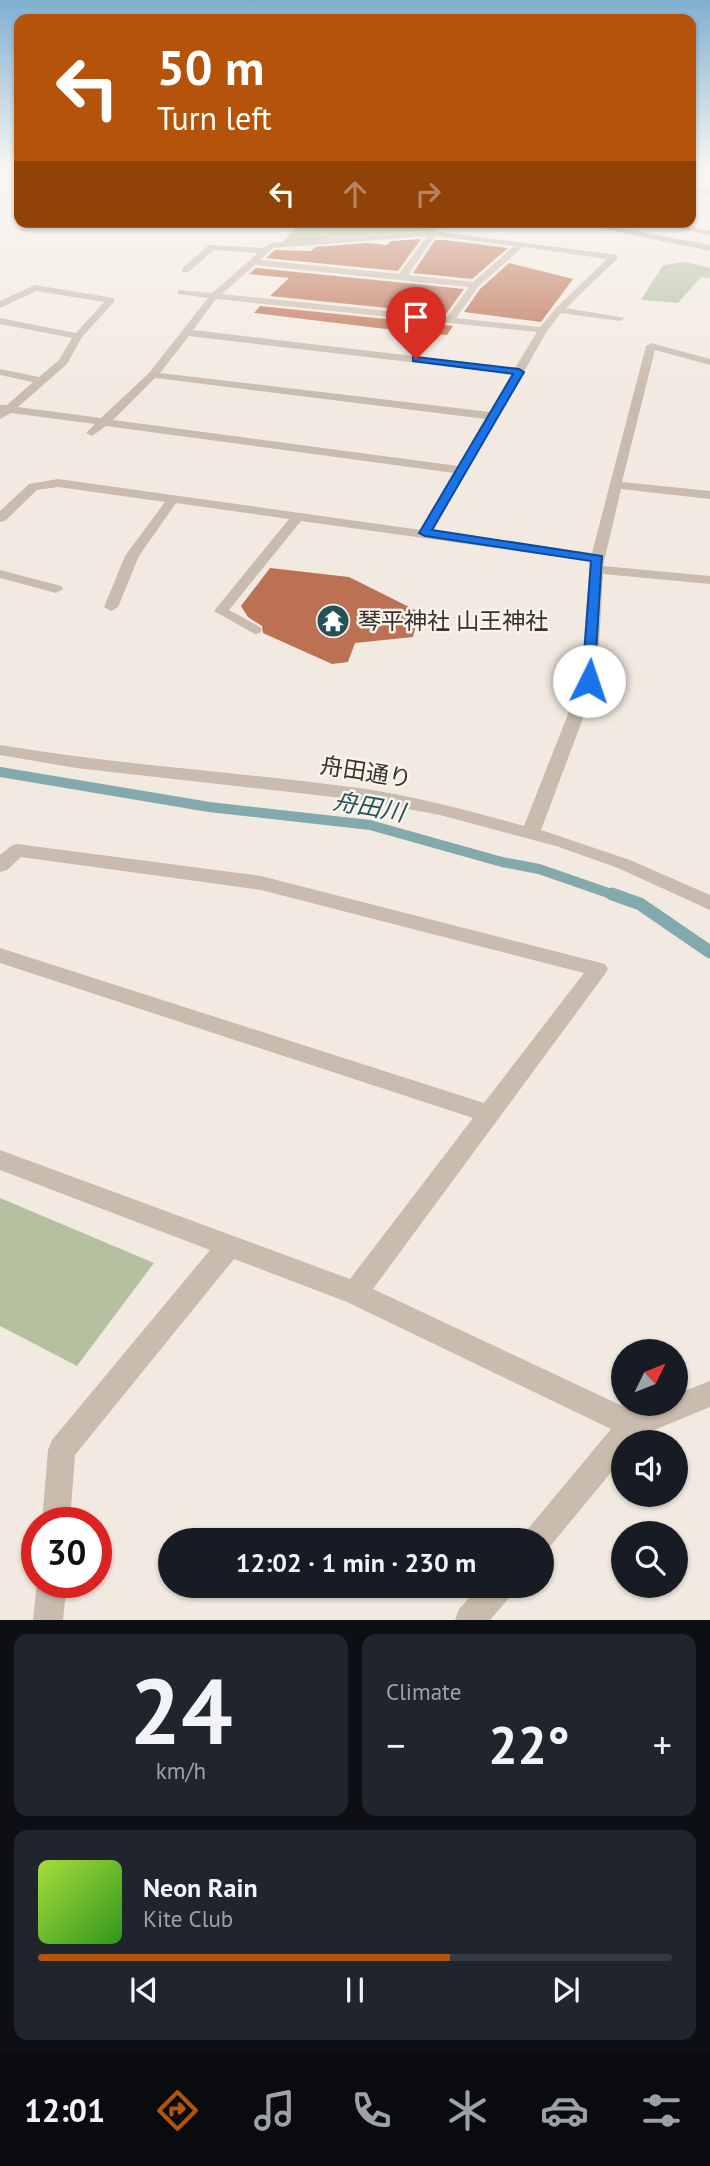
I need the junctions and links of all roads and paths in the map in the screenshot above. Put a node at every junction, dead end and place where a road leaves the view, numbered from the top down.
1 (301, 244) edge
2 (425, 244) edge
3 (519, 244) edge
4 (522, 244) junction
5 (687, 244) edge
6 (710, 248) edge
7 (265, 251) junction
8 (253, 262) junction
9 (185, 270) dead end
10 (401, 277) junction
11 (475, 285) junction
12 (181, 292) dead end
13 (214, 296) junction
14 (0, 305) edge
15 (559, 310) junction
16 (620, 317) dead end
17 (450, 320) junction
18 (0, 321) edge
19 (543, 330) junction
20 (184, 332) junction
21 (78, 336) junction
22 (710, 362) edge
23 (0, 372) edge
24 (519, 372) junction
25 (153, 375) junction
26 (41, 381) junction
27 (3, 411) edge
28 (493, 416) junction
29 (104, 421) junction
30 (92, 433) dead end
31 (54, 469) dead end
32 (462, 470) junction
33 (616, 485) junction
34 (33, 487) junction
35 (710, 495) edge
36 (173, 499) junction
37 (0, 517) edge
38 (298, 517) junction
39 (425, 533) junction
40 (597, 564) junction
41 (0, 574) edge
42 (710, 580) edge
43 (56, 589) dead end
44 (111, 607) dead end
45 (255, 629) dead end
46 (0, 750) edge
47 (531, 832) junction
48 (0, 866) edge
49 (710, 903) edge
50 (0, 955) edge
51 (489, 1114) junction
52 (0, 1160) edge
53 (229, 1245) junction
54 (355, 1293) junction
55 (710, 1394) edge
56 (632, 1425) junction
57 (58, 1507) edge
58 (547, 1528) edge
59 (51, 1598) edge
60 (489, 1598) edge
61 (50, 1619) edge
62 (470, 1620) edge

1 - 7 street
2 - 10 street
3 - 4 street
4 - 11 street
4 - 15 street
5 - 6 street
7 - 8 street
7 - 9 street
8 - 10 street
8 - 13 street
10 - 11 street
11 - 17 street
12 - 13 street
13 - 17 street
13 - 20 street
14 - 21 street
15 - 16 street
15 - 19 street
17 - 19 street
18 - 21 street
19 - 24 street
20 - 24 street
20 - 25 street
21 - 26 street
22 - 33 street
23 - 26 street
24 - 28 street
25 - 28 street
25 - 29 street
26 - 27 street
27 - 29 street
28 - 32 street
29 - 30 street
29 - 32 street
31 - 34 street
32 - 39 street
33 - 35 street
33 - 40 street
34 - 36 street
34 - 37 street
36 - 38 street
36 - 44 street
38 - 39 street
38 - 45 street
39 - 40 street
40 - 42 street
40 - 47 street
41 - 43 street
46 - 47 street, 舟田通り
47 - 49 street, 舟田通り
48 - 51 street
50 - 51 street
51 - 54 street
52 - 53 street
53 - 54 street
53 - 57 street
54 - 56 street
55 - 56 street
56 - 58 street
59 - 61 street
60 - 62 street

